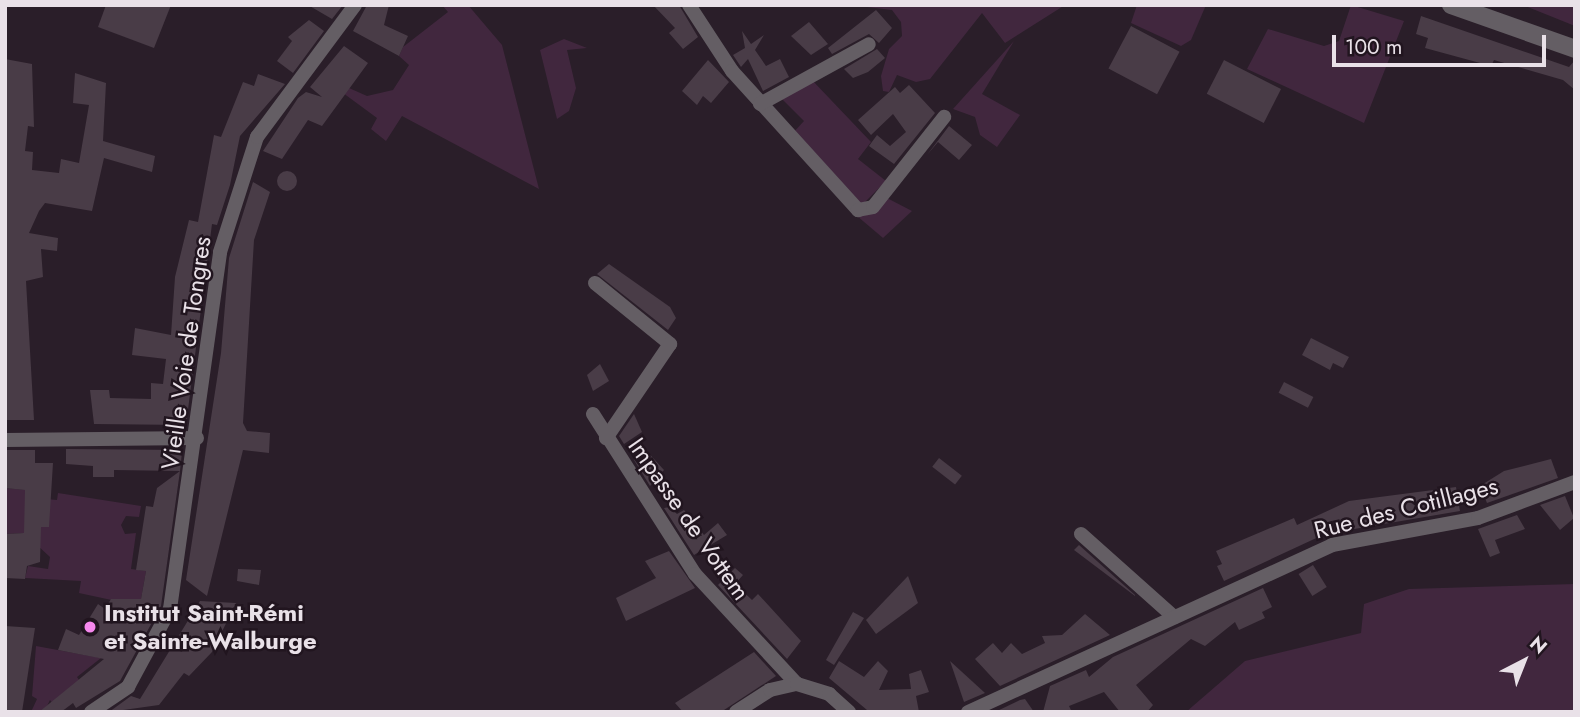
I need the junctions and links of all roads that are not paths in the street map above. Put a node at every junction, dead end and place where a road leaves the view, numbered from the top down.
1 (355, 5) edge
2 (689, 5) edge
3 (1451, 5) edge
4 (869, 44) dead end
5 (1575, 49) edge
6 (760, 104) junction
7 (944, 117) dead end
8 (595, 284) dead end
9 (593, 414) dead end
10 (197, 438) junction
11 (606, 438) junction
12 (5, 440) edge
13 (1575, 482) edge
14 (1081, 534) dead end
15 (1174, 617) junction
16 (797, 684) junction
17 (842, 709) edge
18 (91, 712) edge
19 (736, 712) edge
20 (968, 712) edge

1 - 10 street, Vieille Voie de Tongres
2 - 6 street
3 - 5 street
4 - 6 street
6 - 7 street
8 - 11 street, Impasse de Vottem
9 - 11 street, Impasse de Vottem
10 - 12 street
10 - 18 street, Vieille Voie de Tongres
11 - 16 street, Impasse de Vottem
13 - 15 street, Rue des Cotillages
14 - 15 street
15 - 20 street, Rue des Cotillages
16 - 17 street
16 - 19 street

